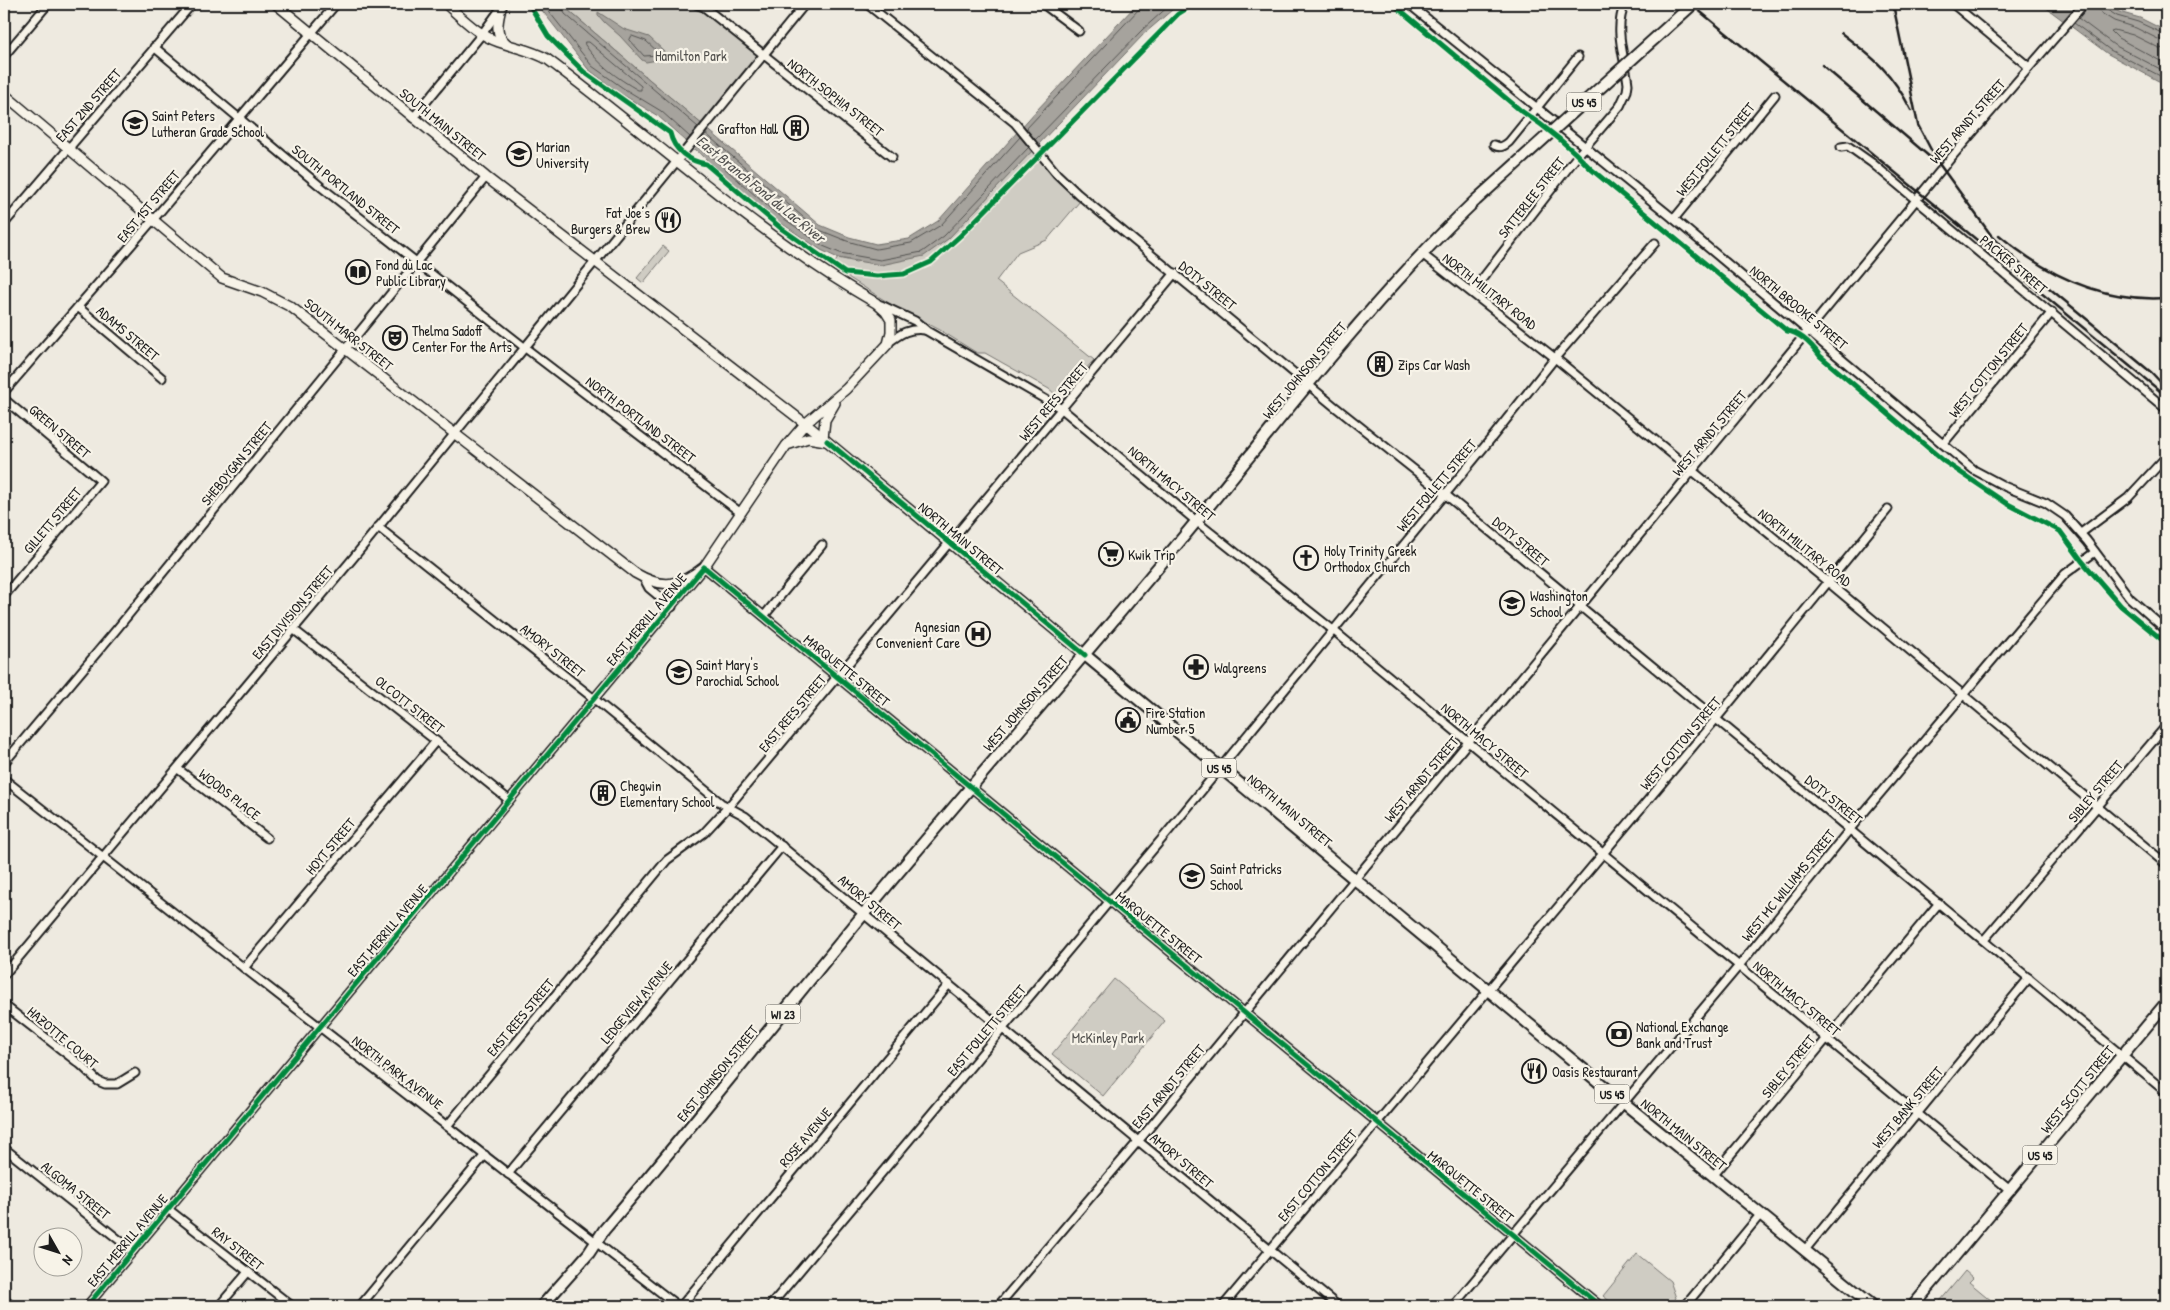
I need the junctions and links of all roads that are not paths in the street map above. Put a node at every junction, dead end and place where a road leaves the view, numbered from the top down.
1 (48, 4) edge
2 (192, 4) edge
3 (276, 4) edge
4 (336, 4) edge
5 (446, 4) edge
6 (696, 4) edge
7 (805, 4) edge
8 (867, 4) edge
9 (1042, 4) edge
10 (1409, 4) edge
11 (1625, 4) edge
12 (1693, 4) edge
13 (1953, 4) edge
14 (2084, 4) edge
15 (502, 6) edge
16 (1079, 31) dead end
17 (310, 33) junction
18 (482, 34) junction
19 (508, 45) junction
20 (154, 47) junction
21 (4, 56) edge
22 (764, 56) junction
23 (1578, 56) dead end
24 (2030, 67) junction
25 (4, 94) edge
26 (1775, 95) dead end
27 (1537, 106) junction
28 (413, 118) junction
29 (238, 119) junction
30 (1494, 145) dead end
31 (1584, 147) junction
32 (1841, 147) dead end
33 (68, 149) junction
34 (892, 157) dead end
35 (676, 160) junction
36 (486, 177) junction
37 (1916, 199) junction
38 (1674, 219) junction
39 (153, 220) junction
40 (4, 224) edge
41 (1654, 243) dead end
42 (1422, 254) junction
43 (595, 261) junction
44 (417, 262) junction
45 (1175, 273) junction
46 (1472, 292) junction
47 (876, 303) junction
48 (78, 307) junction
49 (2052, 312) junction
50 (927, 330) junction
51 (1809, 331) junction
52 (888, 344) junction
53 (524, 347) junction
54 (346, 349) junction
55 (1555, 358) junction
56 (162, 378) dead end
57 (1308, 383) junction
58 (846, 389) junction
59 (4, 392) edge
60 (4, 399) edge
61 (2166, 408) edge
62 (1062, 410) junction
63 (805, 424) junction
64 (455, 434) junction
65 (825, 439) junction
66 (1943, 444) junction
67 (786, 446) junction
68 (2166, 457) edge
69 (1693, 471) junction
70 (100, 481) joint
71 (1446, 494) junction
72 (1888, 509) dead end
73 (741, 513) junction
74 (1196, 521) junction
75 (378, 527) junction
76 (2081, 533) junction
77 (949, 543) junction
78 (822, 545) dead end
79 (2095, 552) junction
80 (704, 568) junction
81 (643, 577) junction
82 (1828, 582) junction
83 (4, 596) edge
84 (672, 607) junction
85 (1580, 607) junction
86 (764, 616) junction
87 (294, 629) junction
88 (1333, 630) junction
89 (2166, 630) edge
90 (1085, 655) junction
91 (837, 677) junction
92 (1964, 695) junction
93 (593, 698) junction
94 (1716, 719) junction
95 (2166, 726) edge
96 (436, 741) junction
97 (1468, 742) junction
98 (4, 763) edge
99 (1219, 768) junction
100 (178, 769) junction
101 (4, 779) edge
102 (970, 787) junction
103 (509, 800) junction
104 (729, 806) junction
105 (2098, 808) junction
106 (1850, 828) junction
107 (267, 838) dead end
108 (782, 846) junction
109 (1603, 854) junction
110 (103, 857) junction
111 (2166, 864) edge
112 (1354, 879) junction
113 (1110, 901) junction
114 (1939, 903) junction
115 (864, 914) junction
116 (1984, 940) junction
117 (1738, 967) junction
118 (244, 968) junction
119 (4, 974) edge
120 (2029, 978) junction
121 (949, 984) junction
122 (1489, 991) junction
123 (2166, 1003) edge
124 (4, 1005) edge
125 (1245, 1012) junction
126 (321, 1027) junction
127 (1004, 1028) junction
128 (1826, 1040) junction
129 (2123, 1055) junction
130 (135, 1074) dead end
131 (2166, 1092) edge
132 (1624, 1103) junction
133 (1917, 1114) junction
134 (1377, 1124) junction
135 (447, 1126) junction
136 (1139, 1140) junction
137 (4, 1148) edge
138 (485, 1155) junction
139 (508, 1174) junction
140 (1713, 1176) junction
141 (2011, 1191) junction
142 (168, 1209) junction
143 (1760, 1215) junction
144 (1513, 1234) junction
145 (596, 1242) junction
146 (1271, 1250) junction
147 (133, 1251) junction
148 (1804, 1251) junction
149 (248, 1272) junction
150 (4, 1300) edge
151 (12, 1306) edge
152 (86, 1306) edge
153 (219, 1306) edge
154 (292, 1306) edge
155 (360, 1306) edge
156 (542, 1306) edge
157 (680, 1306) edge
158 (770, 1306) edge
159 (998, 1306) edge
160 (1223, 1306) edge
161 (1338, 1306) edge
162 (1454, 1306) edge
163 (1600, 1306) edge
164 (1685, 1306) edge
165 (1873, 1306) edge
166 (1913, 1306) edge

1 - 21 street
2 - 20 street, EAST 2ND STREET
3 - 17 main road, SOUTH MAIN STREET
4 - 17 street, EAST 1ST STREET
5 - 18 main road, NORTH MACY STREET
6 - 22 street, NORTH SOPHIA STREET
7 - 22 street, EAST DIVISION STREET
8 - 45 street, DOTY STREET
9 - 16 street
10 - 27 street, NORTH BROOKE STREET
11 - 31 street, SATTERLEE STREET
12 - 42 main road, WEST JOHNSON STREET / US 45, bridge
13 - 24 street
14 - 24 street, WEST ARNDT STREET
15 - 18 street
15 - 19 main road
17 - 28 main road, SOUTH MAIN STREET
17 - 29 street, EAST 1ST STREET
18 - 19 main road, NORTH MACY STREET
18 - 28 street
19 - 35 main road, NORTH MACY STREET
20 - 29 street, SOUTH PORTLAND STREET
20 - 33 street, EAST 2ND STREET
22 - 34 street, NORTH SOPHIA STREET
22 - 35 street, EAST DIVISION STREET
23 - 27 street
24 - 37 street, WEST ARNDT STREET
25 - 33 main road, SOUTH MARR STREET
26 - 38 street, WEST FOLLETT STREET
27 - 30 street
27 - 31 street, NORTH BROOKE STREET
28 - 36 main road, SOUTH MAIN STREET
29 - 39 street, EAST 1ST STREET
29 - 44 street, SOUTH PORTLAND STREET
31 - 38 street, NORTH BROOKE STREET
31 - 46 street, SATTERLEE STREET
32 - 37 street, PACKER STREET
33 - 39 main road, SOUTH MARR STREET
33 - 40 street, EAST 2ND STREET
35 - 43 street, EAST DIVISION STREET
35 - 47 main road, NORTH MACY STREET
36 - 43 main road, SOUTH MAIN STREET
36 - 44 street, SHEBOYGAN STREET
37 - 49 street, PACKER STREET
37 - 51 street, WEST ARNDT STREET
38 - 51 street, NORTH BROOKE STREET
39 - 48 street, EAST 1ST STREET
39 - 54 main road, SOUTH MARR STREET
41 - 55 street, WEST FOLLETT STREET
42 - 46 street, NORTH MILITARY ROAD
42 - 57 main road, WEST JOHNSON STREET / US 45
43 - 53 street, EAST DIVISION STREET
43 - 63 main road, NORTH MAIN STREET
44 - 53 street, SOUTH PORTLAND STREET
44 - 54 street, SHEBOYGAN STREET
45 - 57 street, DOTY STREET
45 - 62 street, WEST REES STREET
46 - 55 street, NORTH MILITARY ROAD
47 - 50 street, NORTH MACY STREET
47 - 52 main road
48 - 56 street, ADAMS STREET
48 - 59 street, EAST 1ST STREET
49 - 61 street, PACKER STREET
49 - 66 street, WEST COTTON STREET
50 - 52 street
50 - 62 street, NORTH MACY STREET
51 - 66 street, NORTH BROOKE STREET
51 - 69 street, WEST ARNDT STREET
52 - 58 main road
53 - 64 street, EAST DIVISION STREET
53 - 73 street, NORTH PORTLAND STREET
54 - 64 main road, SOUTH MARR STREET
54 - 98 street, SHEBOYGAN STREET
55 - 69 street, NORTH MILITARY ROAD
55 - 71 street, WEST FOLLETT STREET
57 - 71 street, DOTY STREET
57 - 74 main road, WEST JOHNSON STREET / US 45
58 - 63 main road, EAST MERRILL AVENUE
58 - 65 main road
60 - 70 street, GREEN STREET
62 - 74 street, NORTH MACY STREET
62 - 77 street, WEST REES STREET
63 - 65 main road, NORTH MAIN STREET
63 - 67 main road, EAST MERRILL AVENUE
64 - 75 street, EAST DIVISION STREET
64 - 81 main road, SOUTH MARR STREET
65 - 67 main road
65 - 77 main road, NORTH MAIN STREET
66 - 76 street, NORTH BROOKE STREET
67 - 73 main road, EAST MERRILL AVENUE
68 - 76 street
69 - 82 street, NORTH MILITARY ROAD
69 - 85 street, WEST ARNDT STREET
70 - 83 street, GILLETT STREET
71 - 85 street, DOTY STREET
71 - 88 street, WEST FOLLETT STREET
72 - 82 street, WEST COTTON STREET
73 - 80 main road, EAST MERRILL AVENUE
74 - 88 street, NORTH MACY STREET
74 - 90 main road, WEST JOHNSON STREET / US 45
75 - 87 street, EAST DIVISION STREET
75 - 93 street, AMORY STREET
76 - 79 street, NORTH BROOKE STREET
77 - 90 main road, NORTH MAIN STREET
77 - 91 street, EAST REES STREET
78 - 86 street
79 - 89 street, NORTH BROOKE STREET
79 - 92 street, WEST MC WILLIAMS STREET
80 - 81 main road
80 - 84 street, EAST MERRILL AVENUE
80 - 86 street, MARQUETTE STREET
81 - 84 street, SOUTH MARR STREET
82 - 92 street, NORTH MILITARY ROAD
82 - 94 street, WEST COTTON STREET
84 - 93 street, EAST MERRILL AVENUE
85 - 94 street, DOTY STREET
85 - 97 street, WEST ARNDT STREET
86 - 91 street, MARQUETTE STREET
87 - 96 street, OLCOTT STREET
87 - 100 street, EAST DIVISION STREET
88 - 97 street, NORTH MACY STREET
88 - 99 street, WEST FOLLETT STREET
90 - 99 main road, NORTH MAIN STREET / US 45
90 - 102 main road, WEST JOHNSON STREET / WI 23
91 - 102 street, MARQUETTE STREET
91 - 104 street, EAST REES STREET
92 - 105 street, NORTH MILITARY ROAD
92 - 106 street, WEST MC WILLIAMS STREET
93 - 103 street, EAST MERRILL AVENUE
93 - 104 street, AMORY STREET
94 - 106 street, DOTY STREET
94 - 109 street, WEST COTTON STREET
95 - 105 street, SIBLEY STREET
96 - 103 street, OLCOTT STREET
96 - 118 street, HOYT STREET
97 - 109 street, NORTH MACY STREET
97 - 112 street, WEST ARNDT STREET
99 - 112 main road, NORTH MAIN STREET / US 45
99 - 113 street, EAST FOLLETT STREET
100 - 107 street, WOODS PLACE
100 - 110 street, EAST DIVISION STREET
101 - 110 street, NORTH PARK AVENUE
102 - 113 street, MARQUETTE STREET
102 - 115 main road, EAST JOHNSON STREET / WI 23
103 - 126 street, EAST MERRILL AVENUE
104 - 108 street, AMORY STREET
104 - 135 street, EAST REES STREET
105 - 111 street, NORTH MILITARY ROAD
105 - 116 street, SIBLEY STREET
106 - 114 street, DOTY STREET
106 - 117 street, WEST MC WILLIAMS STREET
108 - 115 street, AMORY STREET
108 - 139 street, LEDGEVIEW AVENUE
109 - 117 street, NORTH MACY STREET
109 - 122 street, WEST COTTON STREET
110 - 118 street, NORTH PARK AVENUE
110 - 119 street, EAST DIVISION STREET
112 - 122 main road, NORTH MAIN STREET / US 45
112 - 125 street, EAST ARNDT STREET
113 - 125 street, MARQUETTE STREET
113 - 127 street, EAST FOLLETT STREET
114 - 116 street, DOTY STREET
114 - 128 street, SIBLEY STREET
115 - 121 street, AMORY STREET
115 - 145 main road, EAST JOHNSON STREET / WI 23
116 - 120 street, DOTY STREET
117 - 128 street, NORTH MACY STREET
117 - 132 street, WEST MC WILLIAMS STREET
118 - 126 street, NORTH PARK AVENUE
120 - 129 street, DOTY STREET
120 - 133 street, WEST BANK STREET
121 - 127 street, AMORY STREET
121 - 157 street, ROSE AVENUE
122 - 132 main road, NORTH MAIN STREET / US 45
122 - 134 street, EAST COTTON STREET
123 - 129 main road, WEST SCOTT STREET / US 45
124 - 130 street, HAZOTTE COURT
125 - 134 street, MARQUETTE STREET
125 - 136 street, EAST ARNDT STREET
126 - 135 street, NORTH PARK AVENUE
126 - 142 street, EAST MERRILL AVENUE
127 - 136 street, AMORY STREET
127 - 158 street, EAST FOLLETT STREET
128 - 133 street, NORTH MACY STREET
128 - 140 street, SIBLEY STREET
129 - 131 street, DOTY STREET
129 - 141 main road, WEST SCOTT STREET / US 45
132 - 140 main road, NORTH MAIN STREET / US 45
132 - 144 street, WEST MC WILLIAMS STREET
133 - 141 street, NORTH MACY STREET
133 - 148 street, WEST BANK STREET
134 - 144 street, MARQUETTE STREET
134 - 146 street, EAST COTTON STREET
135 - 138 street, NORTH PARK AVENUE
136 - 146 street, AMORY STREET
136 - 159 street, EAST ARNDT STREET
137 - 147 street, ALGOMA STREET
138 - 139 street, NORTH PARK AVENUE
138 - 155 street
139 - 145 street, NORTH PARK AVENUE
140 - 143 main road, NORTH MAIN STREET / US 45
141 - 166 main road, WEST SCOTT STREET / US 45
142 - 147 street, EAST MERRILL AVENUE
142 - 149 street, RAY STREET
143 - 148 main road, NORTH MAIN STREET / US 45
143 - 164 street
144 - 162 street, WEST MC WILLIAMS STREET
144 - 163 street, MARQUETTE STREET
145 - 156 main road, EAST JOHNSON STREET / WI 23
145 - 157 street, NORTH PARK AVENUE
146 - 160 street, EAST COTTON STREET
146 - 161 street, AMORY STREET
147 - 152 street, EAST MERRILL AVENUE
148 - 165 main road, NORTH MAIN STREET / US 45
149 - 153 street
149 - 154 street, RAY STREET
150 - 151 street

